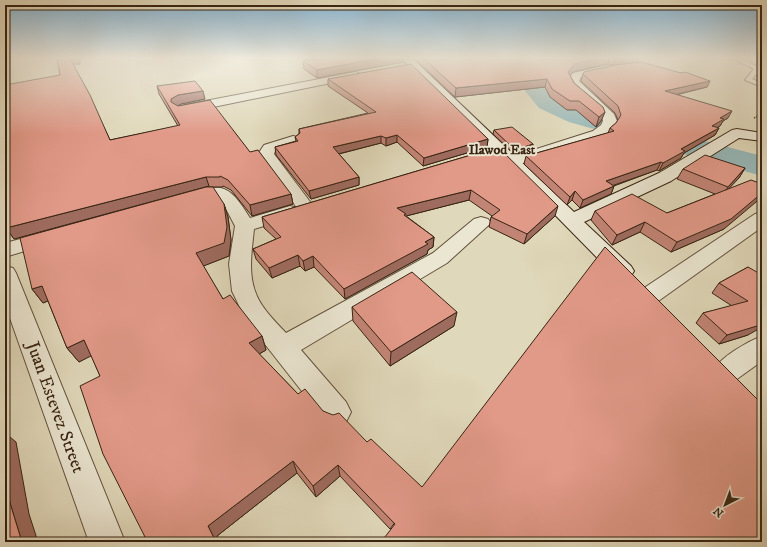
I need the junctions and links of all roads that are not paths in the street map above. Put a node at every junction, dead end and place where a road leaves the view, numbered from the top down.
1 (321, 83) edge
2 (425, 83) edge
3 (574, 83) edge
4 (181, 109) edge
5 (762, 137) edge
6 (293, 140) dead end
7 (498, 156) junction
8 (172, 203) edge
9 (762, 218) edge
10 (571, 221) junction
11 (481, 223) dead end
12 (245, 226) junction
13 (66, 233) edge
14 (5, 250) edge
15 (5, 273) edge
16 (649, 296) junction
17 (666, 312) edge
18 (762, 347) edge
19 (282, 348) junction
20 (727, 371) edge
21 (336, 412) edge
22 (107, 542) edge

1 - 4 street
2 - 7 street
3 - 7 street
5 - 10 street
6 - 12 street
7 - 10 street
8 - 12 street
9 - 16 street
10 - 16 street
11 - 19 street
12 - 19 street
13 - 14 street
15 - 22 street, Juan Estevez Street
16 - 17 street
18 - 20 street
19 - 21 street

